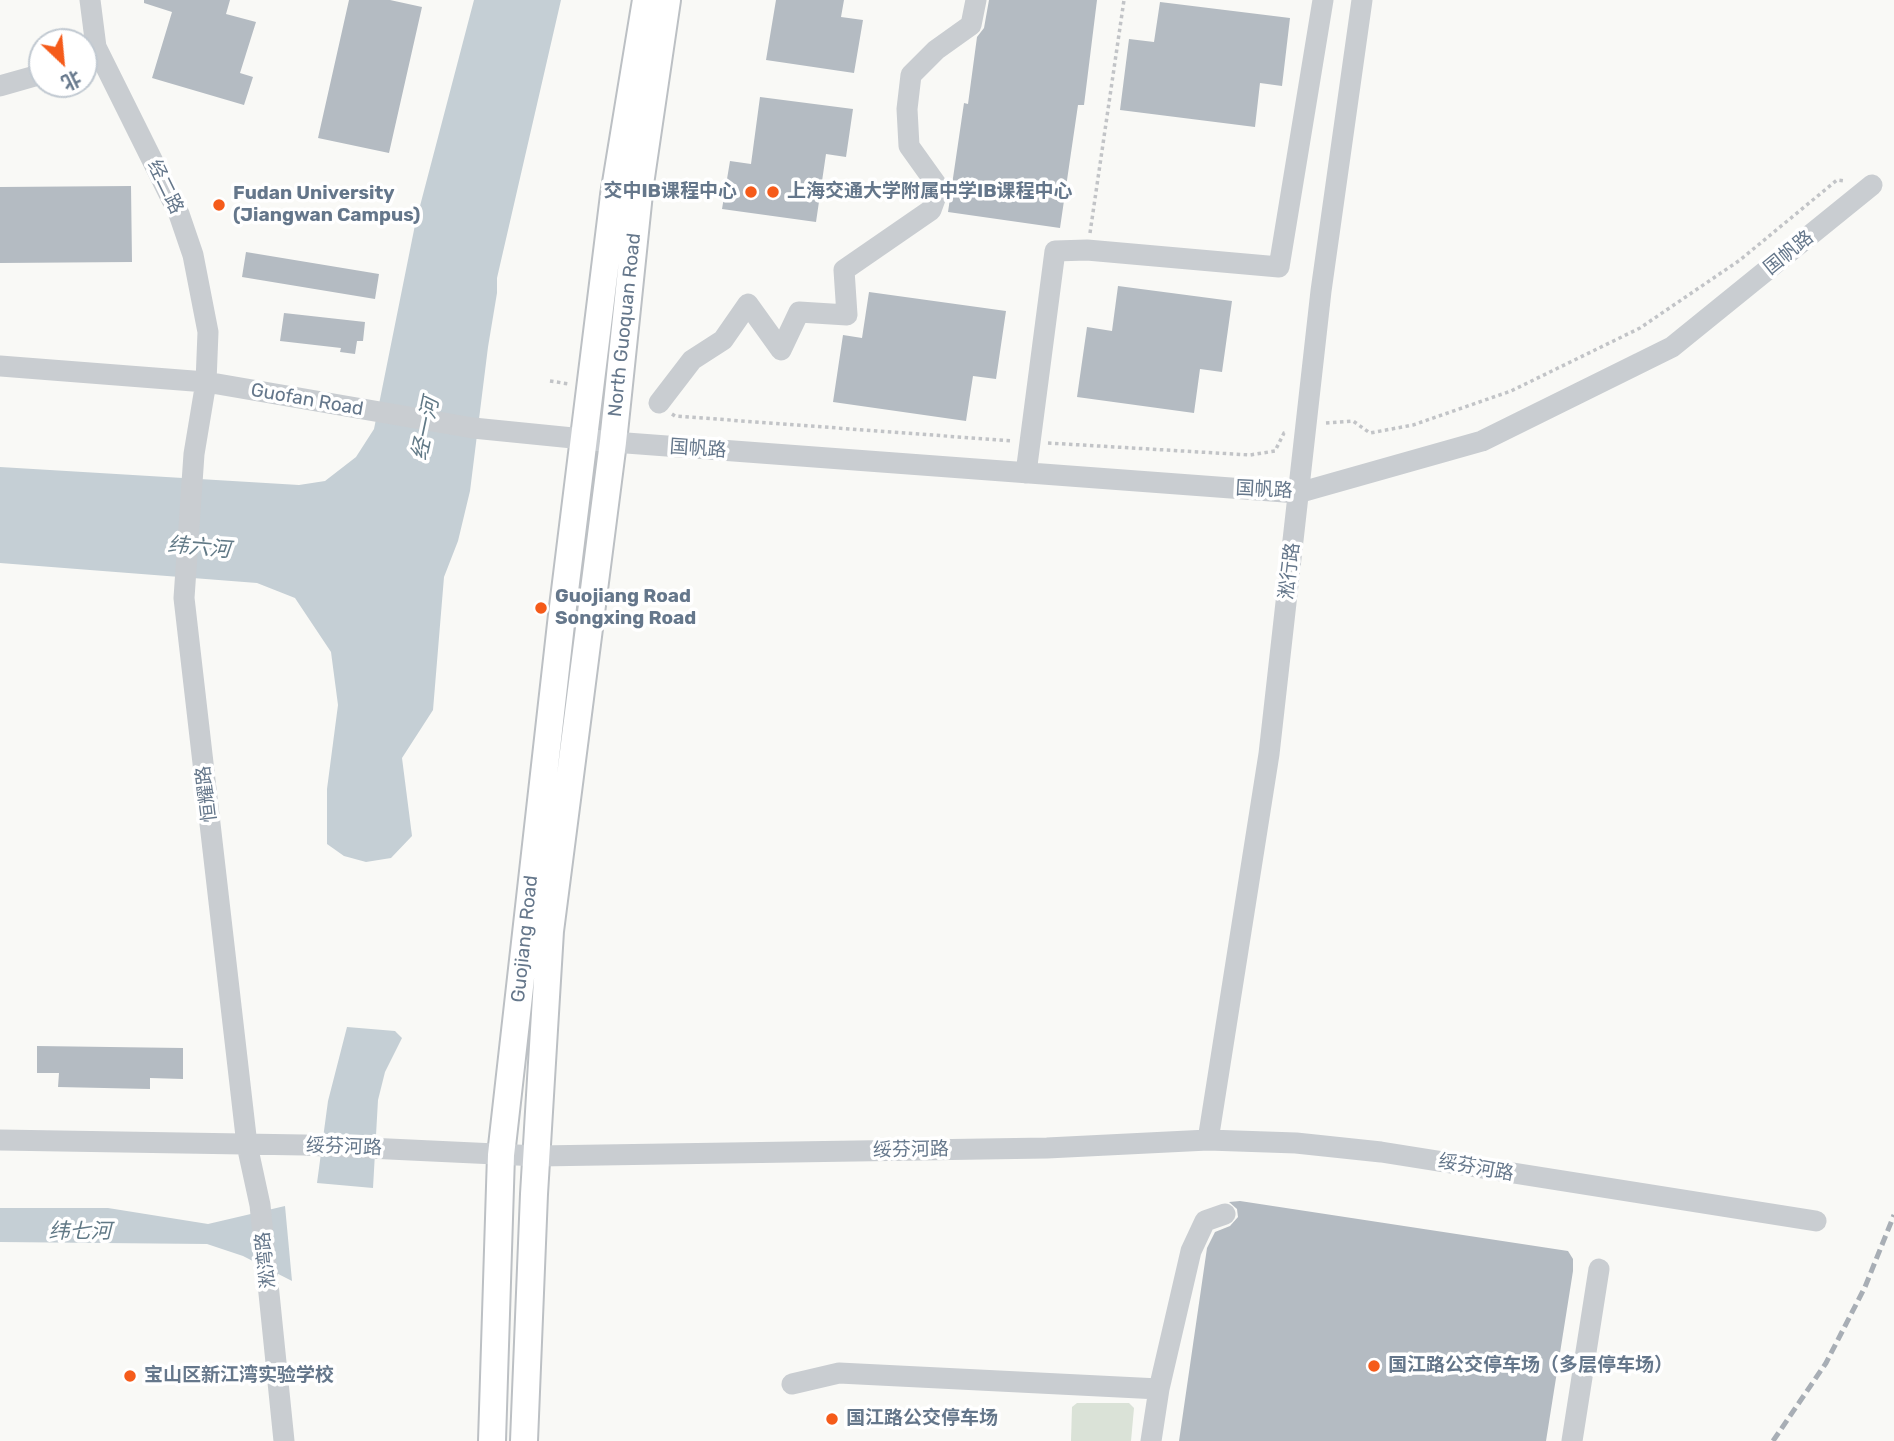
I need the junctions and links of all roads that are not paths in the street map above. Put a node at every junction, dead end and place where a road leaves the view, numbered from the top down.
1 (90, 0) edge
2 (646, 0) edge
3 (667, 0) edge
4 (976, 0) edge
5 (1322, 0) edge
6 (1362, 0) edge
7 (90, 28) edge
8 (98, 65) edge
9 (28, 78) edge
10 (0, 86) edge
11 (1871, 185) road end
12 (0, 366) edge
13 (206, 382) junction
14 (659, 403) road end
15 (585, 438) junction
16 (613, 442) junction
17 (1026, 473) junction
18 (1298, 493) junction
19 (0, 1140) edge
20 (1208, 1140) junction
21 (247, 1144) junction
22 (501, 1155) junction
23 (538, 1156) junction
24 (260, 1205) joint
25 (1225, 1214) dead end
26 (1816, 1221) dead end
27 (1598, 1269) dead end
28 (497, 1312) junction
29 (531, 1312) junction
30 (792, 1384) dead end
31 (1159, 1389) junction
32 (284, 1441) edge
33 (492, 1441) edge
34 (524, 1441) edge
35 (1151, 1441) edge
36 (1572, 1441) edge

1 - 7 street, 经二路
2 - 15 main road, North Guoquan Road
3 - 16 main road, North Guoquan Road
4 - 14 street
5 - 17 street
6 - 18 street, 淞行路
8 - 13 street, 经二路
9 - 10 street
11 - 18 street, 国帆路
12 - 13 street, Guofan Road
13 - 15 street, Guofan Road
13 - 21 street, 恒耀路
15 - 16 street, Guofan Road
15 - 22 main road, Guojiang Road
16 - 17 street, 国帆路
16 - 23 main road, Guojiang Road
17 - 18 street, 国帆路
18 - 20 street, 淞行路
19 - 21 street, 绥芬河路
20 - 23 street, 绥芬河路
20 - 26 street, 绥芬河路
21 - 22 street, 绥芬河路
21 - 24 street, 恒耀路
22 - 23 street, 绥芬河路
22 - 28 main road, Guojiang Road
23 - 29 main road, Guojiang Road
24 - 32 street, 淞湾路
25 - 31 street
27 - 36 street
28 - 29 street
28 - 33 main road, Guojiang Road
29 - 34 main road, Guojiang Road
30 - 31 street
31 - 35 street

